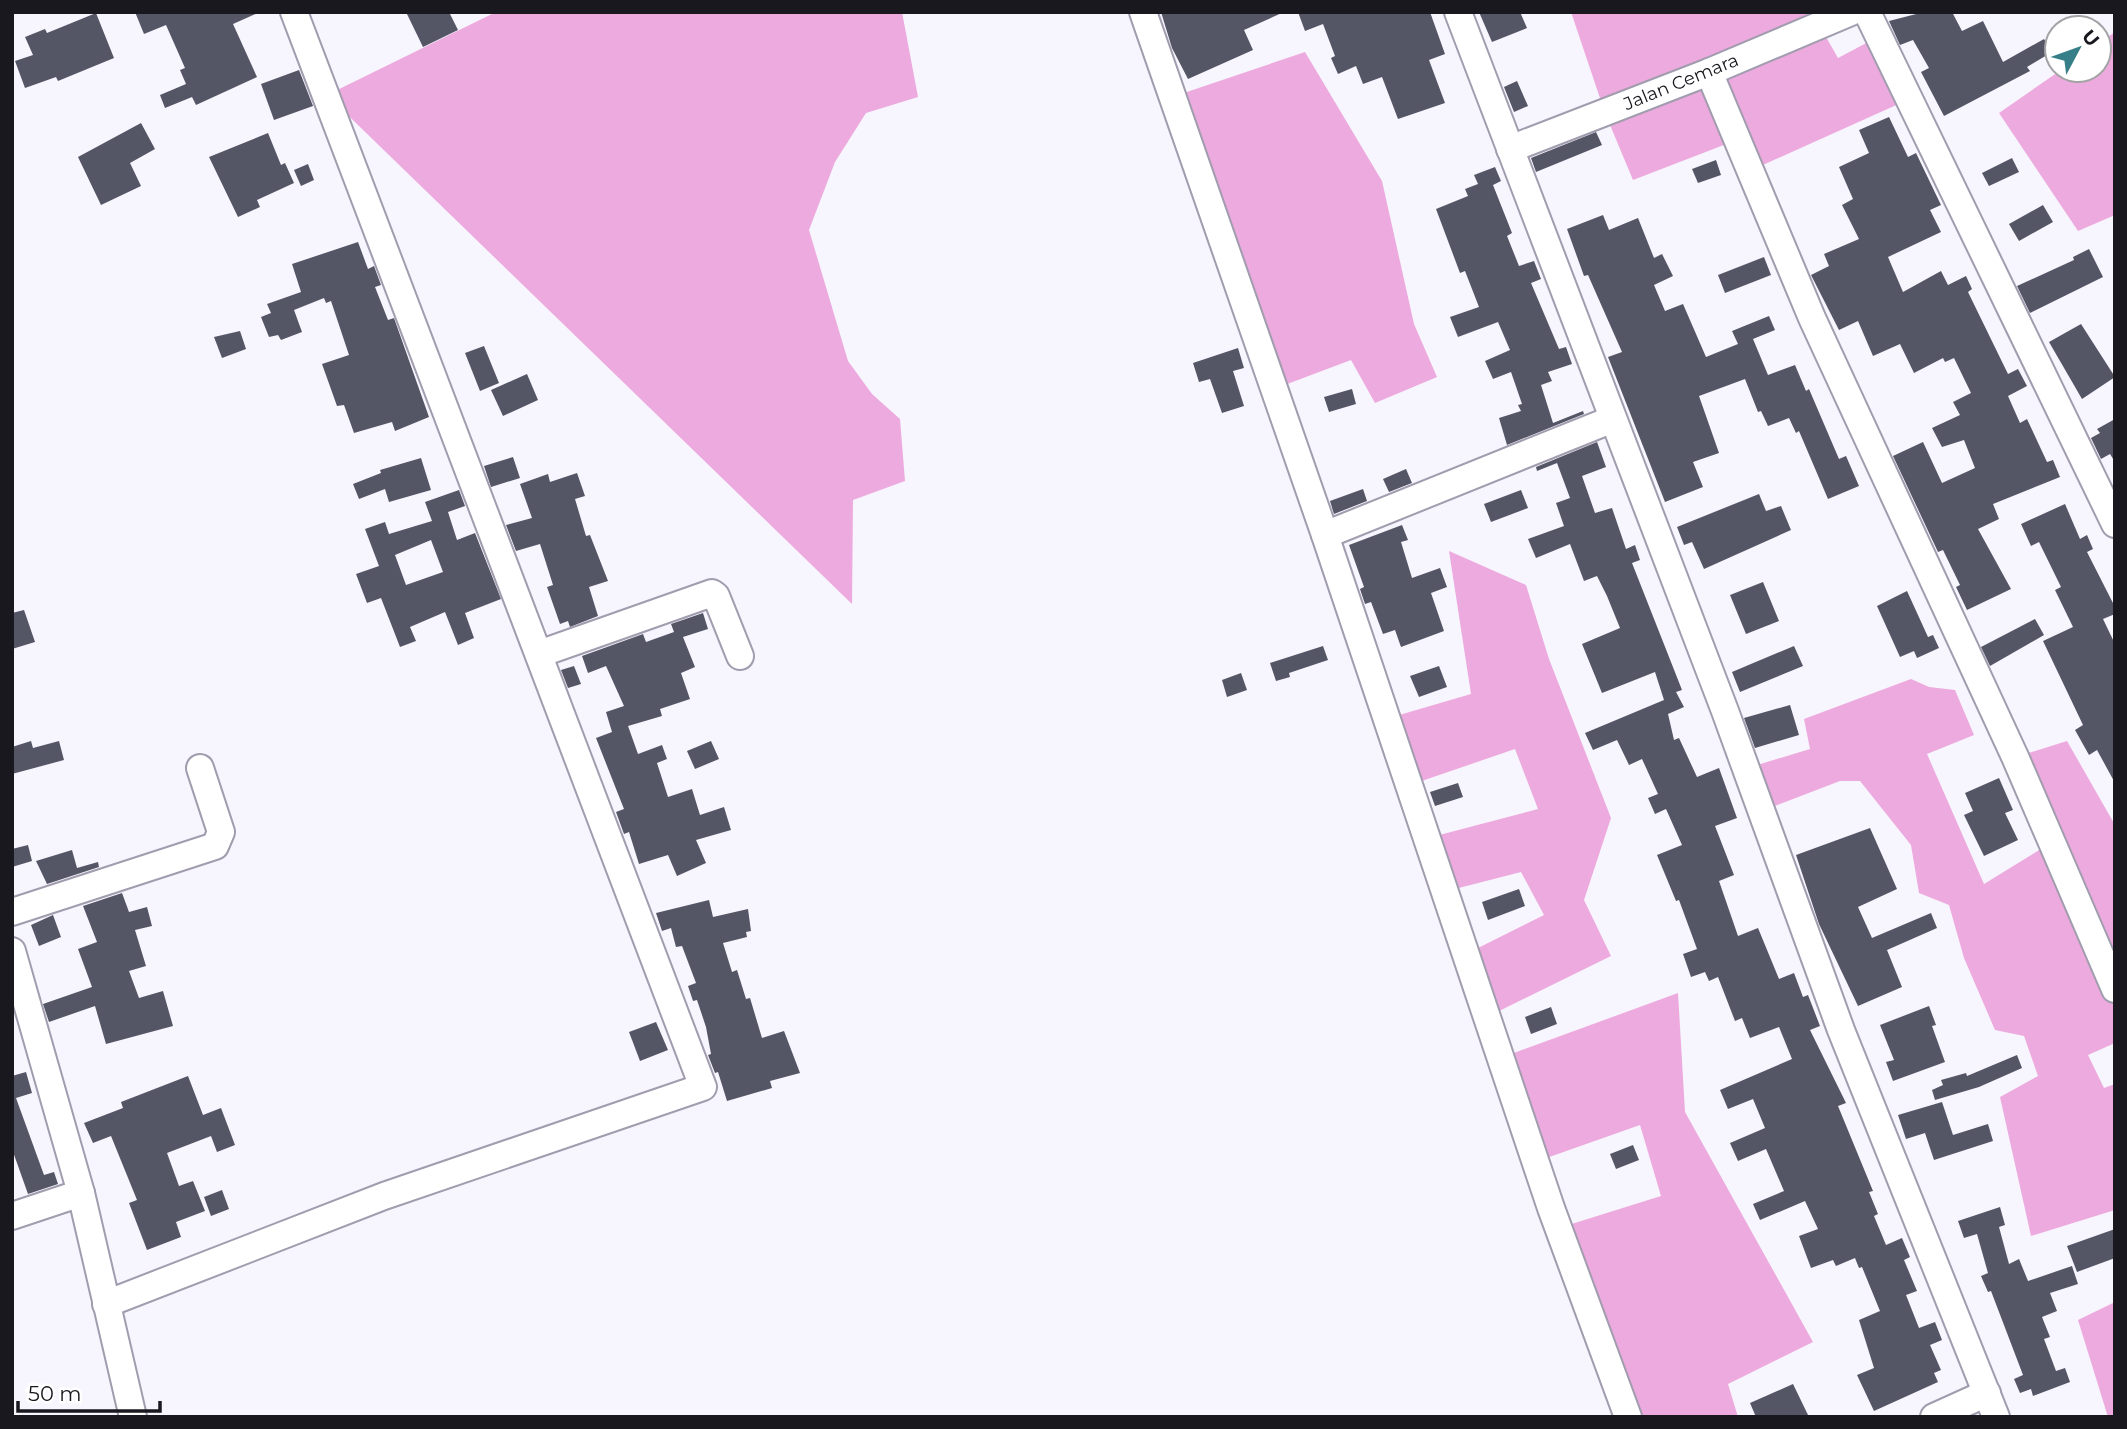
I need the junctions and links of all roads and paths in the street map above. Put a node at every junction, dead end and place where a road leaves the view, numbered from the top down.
1 (294, 12) edge
2 (1143, 12) edge
3 (1458, 12) edge
4 (1852, 12) edge
5 (1867, 12) edge
6 (1709, 72) junction
7 (1510, 149) junction
8 (1613, 419) junction
9 (2115, 524) edge
10 (1325, 535) junction
11 (538, 654) junction
12 (740, 656) dead end
13 (200, 768) dead end
14 (12, 912) edge
15 (12, 951) edge
16 (2115, 989) edge
17 (81, 1193) junction
18 (12, 1216) edge
19 (106, 1304) junction
20 (1991, 1405) edge
21 (133, 1417) edge
22 (1628, 1417) edge
23 (1934, 1417) edge

1 - 11 street
2 - 10 street
3 - 7 street
4 - 6 street, Jalan Cemara
5 - 9 street
6 - 7 street, Jalan Cemara
6 - 16 street
7 - 8 street
8 - 10 street
8 - 20 street
10 - 22 street
11 - 12 street
11 - 19 street
13 - 14 street
15 - 17 street
17 - 18 street
17 - 19 street
19 - 21 street
20 - 23 street

